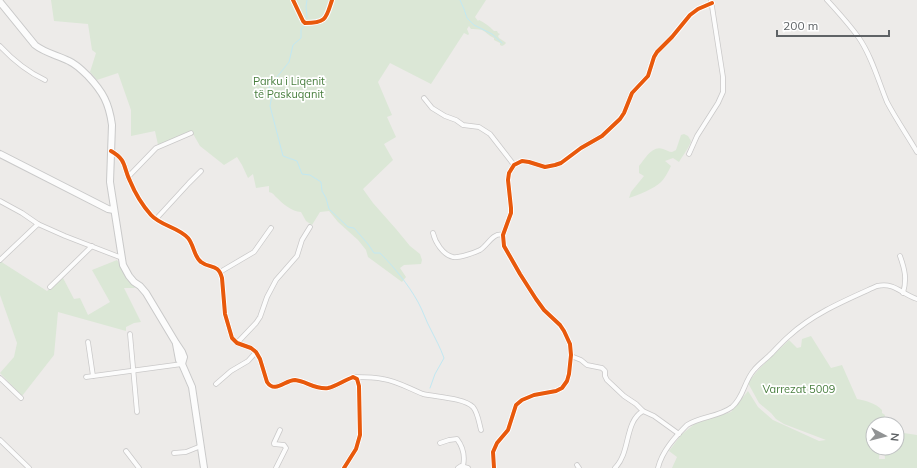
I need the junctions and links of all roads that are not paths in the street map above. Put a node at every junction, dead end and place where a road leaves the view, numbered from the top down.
1 (293, 0) edge
2 (332, 0) edge
3 (827, 0) edge
4 (711, 1) edge
5 (0, 2) edge
6 (6, 9) junction
7 (0, 13) edge
8 (0, 46) edge
9 (45, 80) dead end
10 (424, 98) dead end
11 (191, 133) dead end
12 (111, 151) junction
13 (917, 152) edge
14 (0, 154) edge
15 (689, 154) dead end
16 (514, 165) junction
17 (201, 171) dead end
18 (128, 177) junction
19 (0, 200) edge
20 (114, 210) junction
21 (156, 219) junction
22 (38, 224) junction
23 (310, 227) dead end
24 (271, 228) dead end
25 (433, 233) dead end
26 (503, 235) junction
27 (92, 246) junction
28 (900, 256) dead end
29 (122, 258) junction
30 (0, 260) edge
31 (220, 272) junction
32 (50, 287) dead end
33 (903, 293) junction
34 (917, 299) edge
35 (130, 334) dead end
36 (88, 342) dead end
37 (237, 343) junction
38 (256, 352) junction
39 (571, 356) junction
40 (182, 364) junction
41 (133, 371) junction
42 (94, 376) junction
43 (86, 377) dead end
44 (0, 378) edge
45 (355, 378) junction
46 (216, 384) dead end
47 (21, 398) dead end
48 (643, 411) junction
49 (138, 412) dead end
50 (280, 430) dead end
51 (482, 430) dead end
52 (679, 434) junction
53 (0, 440) edge
54 (440, 443) dead end
55 (201, 446) junction
56 (126, 451) dead end
57 (174, 453) dead end
58 (463, 466) junction
59 (29, 468) edge
60 (139, 468) edge
61 (204, 468) edge
62 (276, 468) edge
63 (344, 468) edge
64 (458, 468) edge
65 (468, 468) edge
66 (494, 468) edge
67 (615, 468) edge
68 (658, 468) edge

1 - 2 street
3 - 13 street
4 - 15 street
4 - 16 street
5 - 6 street
6 - 7 street
6 - 12 street
8 - 9 street
10 - 16 street
11 - 18 street
12 - 18 street
12 - 20 street
14 - 20 street
16 - 26 street
17 - 21 street
18 - 21 street
19 - 22 street
20 - 29 street
21 - 31 street
22 - 27 street
22 - 30 street
23 - 37 street
24 - 31 street
25 - 26 street
26 - 39 street
27 - 29 street
27 - 32 street
28 - 33 street
29 - 40 street
31 - 37 street
33 - 34 street
33 - 52 street
35 - 41 street
36 - 42 street
37 - 38 street
38 - 45 street
38 - 46 street
39 - 48 street
39 - 66 street
40 - 41 street
40 - 55 street
41 - 42 street
41 - 49 street
42 - 43 street
44 - 47 street
45 - 51 street
45 - 63 street
48 - 52 street
48 - 67 street
50 - 62 street
52 - 68 street
53 - 59 street
54 - 58 street
55 - 57 street
55 - 61 street
56 - 60 street
58 - 64 street
58 - 65 street

